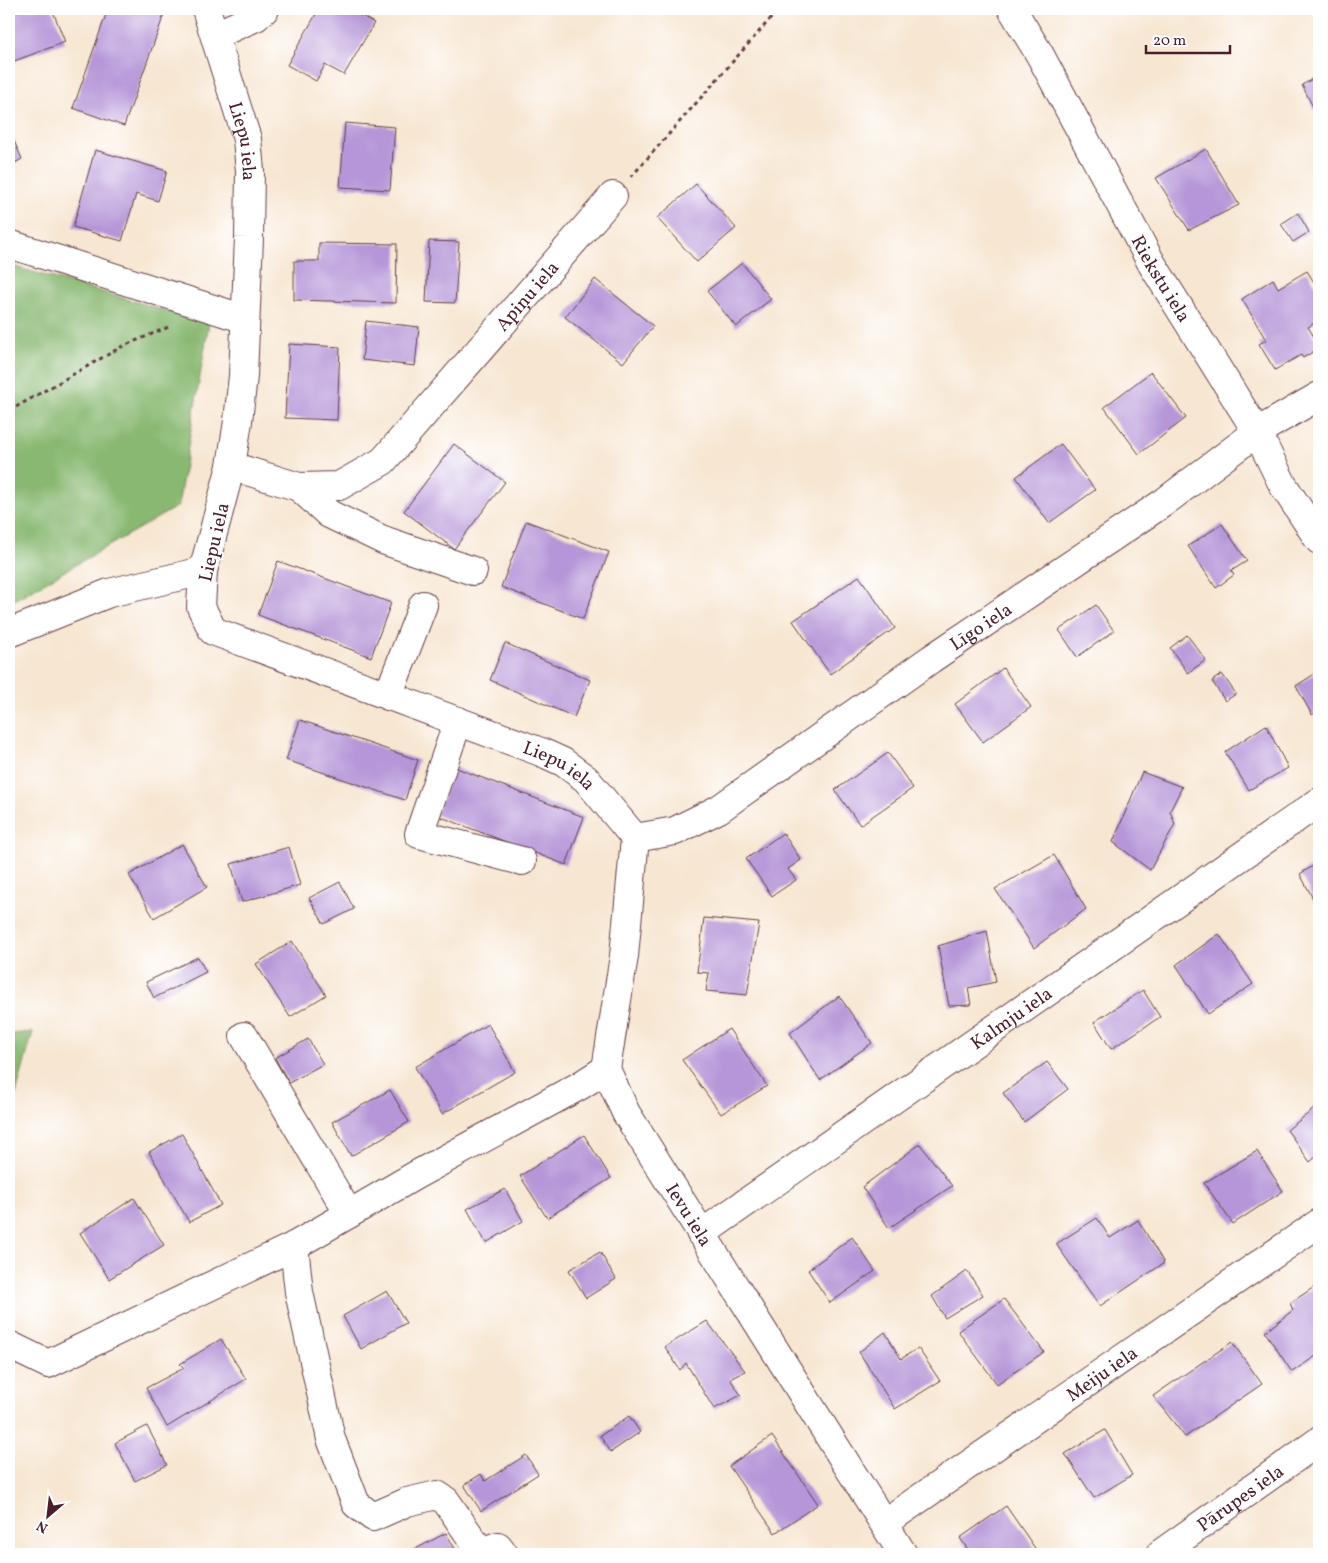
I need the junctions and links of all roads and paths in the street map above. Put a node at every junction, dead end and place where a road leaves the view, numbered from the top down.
1 (206, 9) edge
2 (265, 9) edge
3 (779, 9) edge
4 (1012, 9) edge
5 (215, 35) junction
6 (613, 196) joint
7 (9, 244) edge
8 (210, 309) junction
9 (245, 319) junction
10 (1319, 396) edge
11 (9, 411) edge
12 (1257, 432) junction
13 (231, 466) junction
14 (300, 487) junction
15 (1319, 540) edge
16 (202, 571) junction
17 (473, 571) dead end
18 (423, 605) dead end
19 (9, 633) edge
20 (388, 696) junction
21 (458, 721) junction
22 (1319, 802) edge
23 (634, 838) junction
24 (522, 861) dead end
25 (244, 1036) dead end
26 (606, 1068) junction
27 (349, 1214) junction
28 (1319, 1223) edge
29 (701, 1234) junction
30 (294, 1246) junction
31 (9, 1345) edge
32 (1319, 1441) edge
33 (884, 1523) junction
34 (504, 1554) edge
35 (902, 1554) edge
36 (1160, 1554) edge

1 - 5 street, Liepu iela
2 - 5 street
3 - 6 path
4 - 12 street, Riekstu iela
5 - 9 street, Liepu iela
6 - 14 street, Apiņu iela
7 - 8 street
8 - 9 street
8 - 11 path
9 - 13 street, Liepu iela
10 - 12 street, Līgo iela
12 - 15 street, Riekstu iela
12 - 23 street, Līgo iela
13 - 14 street, Apiņu iela
13 - 16 street, Liepu iela
14 - 17 street
16 - 19 street
16 - 20 street, Liepu iela
18 - 20 street
20 - 21 street, Liepu iela
21 - 23 street, Liepu iela
21 - 24 street
22 - 29 street, Kalmju iela
23 - 26 street
25 - 27 street
26 - 27 street
26 - 29 street, Ievu iela
27 - 30 street
28 - 33 street, Meiju iela
29 - 33 street, Ievu iela
30 - 31 street
30 - 34 street
32 - 36 street, Pārupes iela
33 - 35 street, Ievu iela

